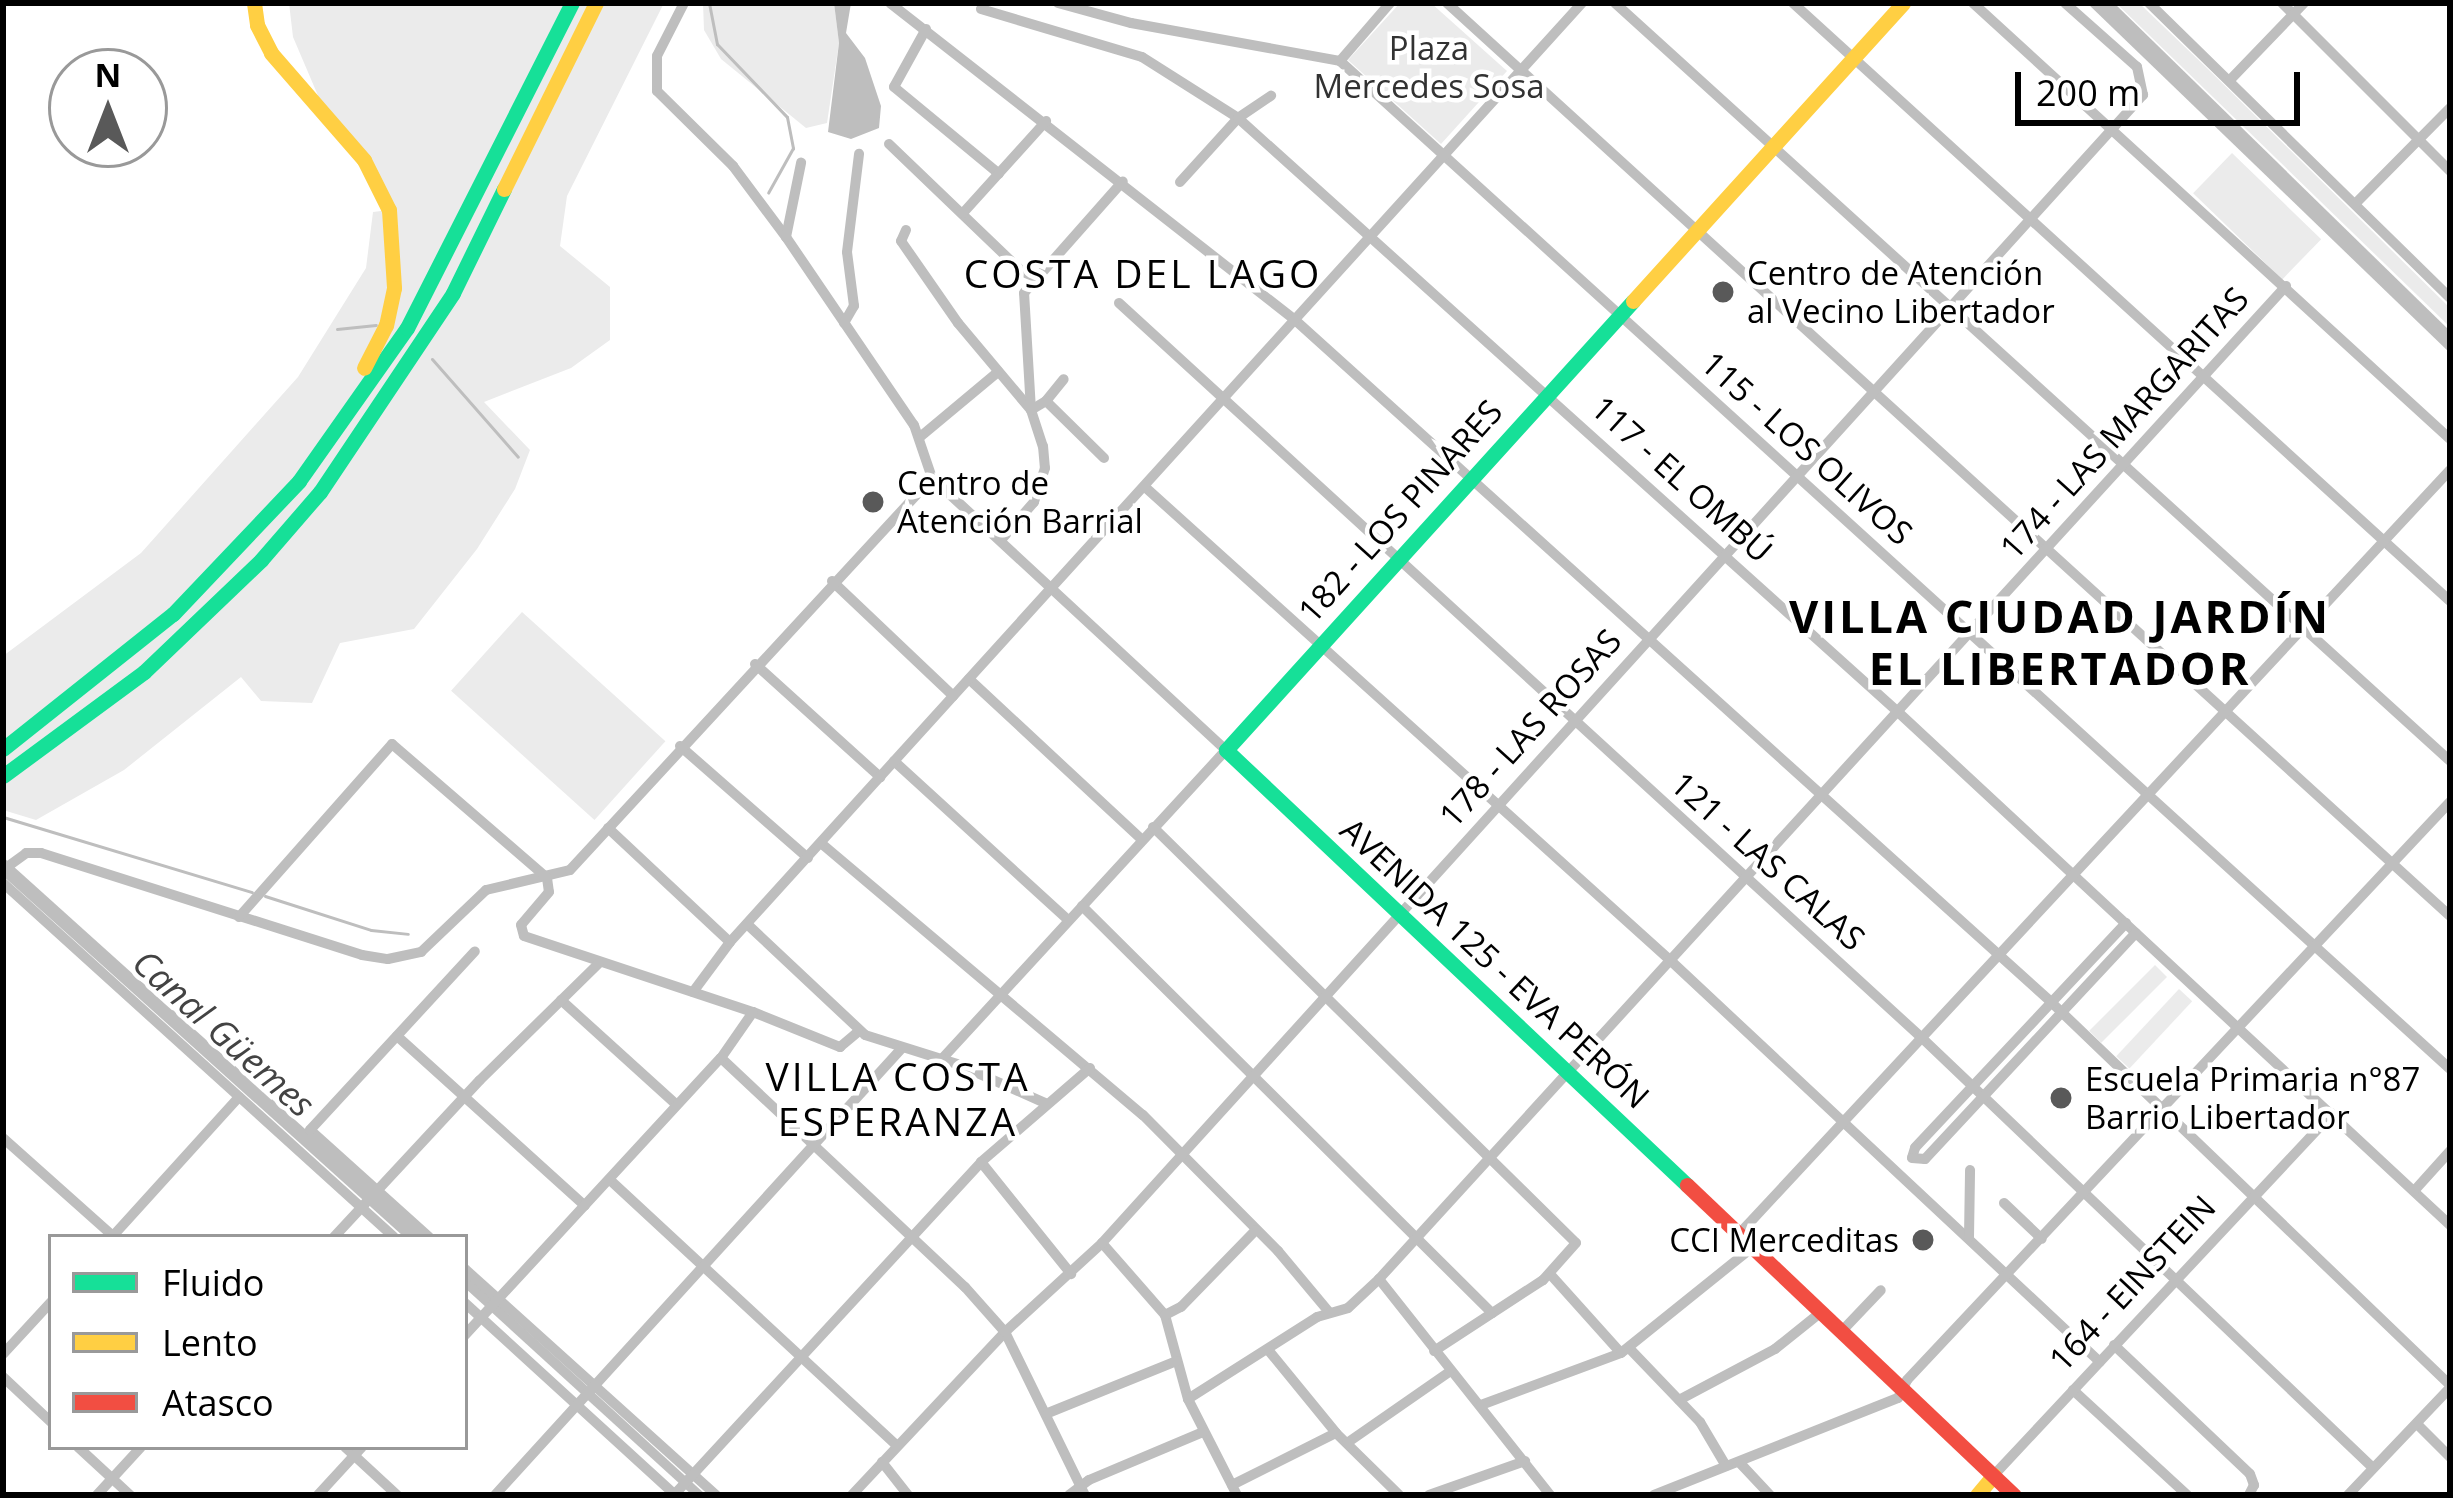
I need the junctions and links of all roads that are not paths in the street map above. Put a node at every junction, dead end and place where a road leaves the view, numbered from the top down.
1 (254, 3) edge
2 (572, 3) edge
3 (596, 3) edge
4 (684, 3) edge
5 (890, 3) edge
6 (1058, 3) edge
7 (1390, 3) edge
8 (1447, 3) edge
9 (1582, 3) edge
10 (1615, 3) edge
11 (1793, 3) edge
12 (1903, 3) edge
13 (1973, 3) edge
14 (2066, 3) edge
15 (2149, 3) edge
16 (2282, 3) edge
17 (2304, 3) edge
18 (981, 10) dead end
19 (2293, 14) junction
20 (926, 29) junction
21 (1853, 58) junction
22 (1340, 61) junction
23 (1520, 72) junction
24 (2230, 80) junction
25 (1271, 96) dead end
26 (2450, 109) edge
27 (1238, 118) junction
28 (1046, 121) junction
29 (2112, 128) junction
30 (2420, 140) junction
31 (889, 144) dead end
32 (1772, 148) junction
33 (859, 154) dead end
34 (1443, 154) junction
35 (801, 163) dead end
36 (2450, 171) edge
37 (999, 174) junction
38 (1123, 181) junction
39 (1180, 182) dead end
40 (2356, 204) junction
41 (963, 213) junction
42 (2029, 217) junction
43 (906, 230) dead end
44 (1697, 231) junction
45 (1372, 235) junction
46 (786, 237) junction
47 (1031, 280) junction
48 (2286, 286) junction
49 (2450, 298) edge
50 (1119, 304) dead end
51 (1950, 308) junction
52 (1621, 314) junction
53 (1295, 320) junction
54 (844, 323) junction
55 (998, 372) junction
56 (2203, 375) junction
57 (1064, 379) dead end
58 (1874, 391) junction
59 (1547, 394) junction
60 (1046, 401) junction
61 (1223, 402) junction
62 (1031, 410) junction
63 (920, 436) junction
64 (2450, 439) edge
65 (1104, 458) dead end
66 (2122, 463) junction
67 (2450, 470) edge
68 (1796, 476) junction
69 (932, 478) junction
70 (1472, 478) junction
71 (1145, 487) junction
72 (274, 510) junction
73 (1001, 540) junction
74 (2384, 542) junction
75 (2047, 549) junction
76 (1725, 555) junction
77 (1397, 560) junction
78 (832, 581) junction
79 (1053, 587) junction
80 (2450, 601) edge
81 (2302, 628) junction
82 (1969, 633) junction
83 (1650, 637) junction
84 (1321, 644) junction
85 (755, 664) junction
86 (969, 679) junction
87 (953, 696) junction
88 (1898, 712) junction
89 (2224, 712) junction
90 (1573, 720) junction
91 (680, 746) junction
92 (3, 749) edge
93 (1226, 749) junction
94 (894, 761) junction
95 (2450, 761) edge
96 (3, 776) edge
97 (880, 777) junction
98 (1824, 795) junction
99 (2148, 795) junction
100 (2450, 802) edge
101 (1498, 803) junction
102 (1154, 827) junction
103 (608, 828) junction
104 (1142, 840) junction
105 (822, 844) junction
106 (808, 858) junction
107 (8, 865) edge
108 (2394, 865) junction
109 (2074, 873) junction
110 (547, 878) junction
111 (1747, 878) junction
112 (3, 883) edge
113 (1082, 906) junction
114 (1398, 914) junction
115 (2450, 916) edge
116 (239, 917) junction
117 (1068, 920) junction
118 (2126, 923) junction
119 (747, 924) junction
120 (2136, 933) junction
121 (730, 942) junction
122 (2316, 949) junction
123 (476, 951) dead end
124 (1998, 956) junction
125 (1671, 962) junction
126 (599, 963) junction
127 (693, 992) junction
128 (1002, 993) junction
129 (1322, 998) junction
130 (561, 1000) junction
131 (2050, 1002) junction
132 (753, 1012) junction
133 (2062, 1013) junction
134 (2242, 1029) junction
135 (860, 1031) junction
136 (397, 1036) junction
137 (1922, 1038) junction
138 (902, 1048) junction
139 (721, 1058) junction
140 (942, 1059) junction
141 (1090, 1068) junction
142 (2450, 1069) edge
143 (1254, 1075) junction
144 (1570, 1075) junction
145 (1973, 1086) junction
146 (465, 1096) junction
147 (1983, 1096) junction
148 (239, 1097) junction
149 (1045, 1103) junction
150 (676, 1105) junction
151 (2165, 1109) junction
152 (2332, 1114) junction
153 (1844, 1120) junction
154 (3, 1138) edge
155 (814, 1147) junction
156 (2450, 1151) edge
157 (1182, 1154) junction
158 (1490, 1157) junction
159 (980, 1162) junction
160 (1970, 1171) dead end
161 (610, 1180) junction
162 (2414, 1191) junction
163 (376, 1192) junction
164 (2086, 1193) junction
165 (2254, 1198) junction
166 (2003, 1203) dead end
167 (363, 1206) junction
168 (585, 1206) junction
169 (2450, 1225) edge
170 (1256, 1230) junction
171 (1739, 1233) junction
172 (110, 1234) edge
173 (116, 1234) edge
174 (337, 1234) edge
175 (391, 1234) edge
176 (425, 1234) edge
177 (911, 1236) junction
178 (1969, 1237) junction
179 (2042, 1239) junction
180 (1415, 1241) junction
181 (1102, 1243) junction
182 (1753, 1247) junction
183 (705, 1267) junction
184 (468, 1274) edge
185 (1071, 1274) junction
186 (1550, 1274) junction
187 (2009, 1274) junction
188 (1379, 1279) junction
189 (2177, 1279) junction
190 (1881, 1290) dead end
191 (468, 1304) edge
192 (48, 1305) edge
193 (490, 1308) junction
194 (1329, 1312) junction
195 (1492, 1313) junction
196 (1820, 1313) junction
197 (1165, 1315) junction
198 (1005, 1331) junction
199 (468, 1332) edge
200 (1840, 1334) junction
201 (2114, 1346) junction
202 (1270, 1351) junction
203 (1434, 1351) junction
204 (1625, 1351) junction
205 (3, 1354) edge
206 (802, 1355) junction
207 (1177, 1361) junction
208 (2100, 1362) junction
209 (1449, 1372) junction
210 (3, 1377) edge
211 (594, 1387) junction
212 (2450, 1387) edge
213 (2073, 1390) junction
214 (1902, 1391) junction
215 (1188, 1399) junction
216 (1679, 1400) junction
217 (578, 1403) junction
218 (1481, 1405) junction
219 (1048, 1413) junction
220 (48, 1419) edge
221 (2416, 1424) junction
222 (1203, 1432) junction
223 (1336, 1433) junction
224 (1347, 1443) junction
225 (897, 1446) junction
226 (81, 1450) edge
227 (138, 1450) edge
228 (354, 1450) edge
229 (2450, 1456) edge
230 (1525, 1461) junction
231 (882, 1462) junction
232 (1739, 1462) junction
233 (1726, 1466) junction
234 (2373, 1468) junction
235 (690, 1474) junction
236 (1994, 1475) junction
237 (112, 1479) junction
238 (1759, 1484) junction
239 (1083, 1490) edge
240 (1234, 1490) edge
241 (675, 1493) edge
242 (97, 1495) edge
243 (130, 1495) edge
244 (318, 1495) edge
245 (397, 1495) edge
246 (495, 1495) edge
247 (716, 1495) edge
248 (852, 1495) edge
249 (908, 1495) edge
250 (1069, 1495) edge
251 (1399, 1495) edge
252 (1429, 1495) edge
253 (1550, 1495) edge
254 (1654, 1495) edge
255 (1749, 1495) edge
256 (1770, 1495) edge
257 (1977, 1495) edge
258 (2014, 1495) edge
259 (2187, 1495) edge
260 (2249, 1495) edge
261 (2348, 1495) edge

1 - 72 main road
2 - 72 main road
3 - 96 main road
4 - 46 street
5 - 20 street
6 - 22 street
7 - 22 street
8 - 23 street
9 - 23 street
10 - 32 street
11 - 21 street
12 - 21 main road, 182 - LOS PINARES
13 - 29 street
14 - 29 street, 178 - LAS ROSAS
15 - 24 street
16 - 19 street
17 - 19 street
18 - 27 street, 117 - EL OMBÚ
19 - 24 street
19 - 30 street
20 - 28 street
20 - 37 street
21 - 32 main road, 182 - LOS PINARES
21 - 42 street
22 - 34 street, 115 - LOS OLIVOS
23 - 34 street
23 - 44 street
24 - 40 street
25 - 27 street
26 - 30 street
27 - 39 street
27 - 45 street, 117 - EL OMBÚ
28 - 37 street
28 - 38 street
29 - 42 street, 178 - LAS ROSAS
29 - 48 street
30 - 36 street
30 - 40 street
31 - 41 street
32 - 44 main road, 182 - LOS PINARES
32 - 51 street
33 - 54 street
34 - 45 street
34 - 52 street, 115 - LOS OLIVOS
35 - 46 street
37 - 41 street
38 - 47 street
38 - 53 street
40 - 49 street
41 - 47 street
42 - 51 street, 178 - LAS ROSAS
42 - 56 street
43 - 55 street
44 - 52 main road, 182 - LOS PINARES
44 - 58 street
45 - 53 street
45 - 59 street, 117 - EL OMBÚ
46 - 54 street
47 - 62 street
48 - 56 street, 174 - LAS MARGARITAS
48 - 64 street
50 - 61 street, 121 - LAS CALAS
51 - 58 street, 178 - LAS ROSAS
51 - 66 street
52 - 59 main road, 182 - LOS PINARES
52 - 68 street, 115 - LOS OLIVOS
53 - 61 street
53 - 70 street
54 - 63 street
55 - 62 street
55 - 63 street
56 - 66 street, 174 - LAS MARGARITAS
56 - 74 street
57 - 60 street
58 - 68 street, 178 - LAS ROSAS
58 - 75 street
59 - 70 main road, 182 - LOS PINARES
59 - 76 street, 117 - EL OMBÚ
60 - 62 street
60 - 65 street
61 - 71 street
61 - 77 street, 121 - LAS CALAS
62 - 73 street
63 - 69 street
66 - 75 street, 174 - LAS MARGARITAS
66 - 81 street
67 - 74 street
68 - 76 street, 178 - LAS ROSAS
68 - 82 street, 115 - LOS OLIVOS
69 - 73 street, AVENIDA 125 - EVA PERÓN
69 - 78 street
70 - 77 main road, 182 - LOS PINARES
70 - 83 street
71 - 79 street
71 - 84 street
72 - 92 main road
73 - 79 street, AVENIDA 125 - EVA PERÓN
74 - 80 street
74 - 81 street
75 - 82 street, 174 - LAS MARGARITAS
75 - 89 street
76 - 83 street, 178 - LAS ROSAS
76 - 88 street, 117 - EL OMBÚ
77 - 84 main road, 182 - LOS PINARES
77 - 90 street, 121 - LAS CALAS
78 - 85 street
78 - 87 street
79 - 86 street
79 - 93 street, AVENIDA 125 - EVA PERÓN
81 - 89 street
81 - 95 street
82 - 88 street, 174 - LAS MARGARITAS
82 - 99 street, 115 - LOS OLIVOS
83 - 90 street, 178 - LAS ROSAS
83 - 98 street
84 - 93 main road, 182 - LOS PINARES
84 - 101 street
85 - 91 street
85 - 97 street
86 - 87 street
86 - 104 street
87 - 94 street
88 - 98 street, 174 - LAS MARGARITAS
88 - 109 street, 117 - EL OMBÚ
89 - 99 street
89 - 108 street
90 - 101 street, 178 - LAS ROSAS
90 - 111 street, 121 - LAS CALAS
91 - 103 street
91 - 106 street
93 - 102 street, 182 - LOS PINARES
93 - 114 main road, AVENIDA 125 - EVA PERÓN
94 - 97 street
94 - 117 street
97 - 105 street
98 - 111 street, 174 - LAS MARGARITAS
98 - 124 street
99 - 109 street
99 - 122 street, 115 - LOS OLIVOS
100 - 108 street
101 - 114 street, 178 - LAS ROSAS
101 - 125 street
102 - 104 street, 182 - LOS PINARES
102 - 129 street
103 - 110 street
103 - 121 street
104 - 113 street, 182 - LOS PINARES
105 - 106 street
105 - 128 street
106 - 119 street
107 - 116 street
108 - 115 street
108 - 122 street
109 - 118 street, 117 - EL OMBÚ
109 - 124 street
110 - 116 street
110 - 116 street
110 - 126 street
111 - 125 street, 174 - LAS MARGARITAS
111 - 137 street, 121 - LAS CALAS
112 - 148 street
113 - 117 street, 182 - LOS PINARES
113 - 143 street
114 - 129 street, 178 - LAS ROSAS
114 - 144 main road, AVENIDA 125 - EVA PERÓN
117 - 128 street, 182 - LOS PINARES
118 - 120 street, 117 - EL OMBÚ
118 - 131 street
119 - 121 street
119 - 135 street
120 - 133 street
120 - 134 street, 117 - EL OMBÚ
121 - 127 street
122 - 134 street
122 - 142 street, 115 - LOS OLIVOS
123 - 136 street
124 - 131 street
124 - 137 street
125 - 144 street, 174 - LAS MARGARITAS
125 - 153 street
126 - 127 street
126 - 130 street
127 - 132 street
128 - 140 street, 182 - LOS PINARES
128 - 141 street
129 - 143 street, 178 - LAS ROSAS
129 - 158 street
130 - 146 street
130 - 150 street
131 - 133 street
131 - 145 street
132 - 135 street
132 - 139 street
133 - 147 street
133 - 151 street
134 - 151 street
134 - 152 street, 117 - EL OMBÚ
135 - 138 street
136 - 146 street
136 - 163 street
137 - 145 street, 121 - LAS CALAS
137 - 153 street
138 - 140 street
138 - 155 street
139 - 150 street
139 - 155 street
140 - 149 street
141 - 149 street
141 - 157 street
143 - 157 street, 178 - LAS ROSAS
143 - 180 street
144 - 158 street, 174 - LAS MARGARITAS
144 - 171 main road, AVENIDA 125 - EVA PERÓN
145 - 147 street, 121 - LAS CALAS
145 - 147 street
146 - 163 street
146 - 168 street
147 - 164 street, 121 - LAS CALAS
148 - 167 street
148 - 173 street
149 - 159 street
150 - 161 street
151 - 164 street
151 - 165 street
152 - 162 street, 117 - EL OMBÚ
152 - 165 street, 164 - EINSTEIN
153 - 171 street
153 - 178 street
154 - 172 street
155 - 177 street
155 - 183 street
156 - 162 street
157 - 170 street
157 - 181 street, 178 - LAS ROSAS
158 - 180 street, 174 - LAS MARGARITAS
158 - 186 street
159 - 177 street
159 - 185 street
160 - 178 street
161 - 168 street
161 - 183 street
162 - 169 street, 117 - EL OMBÚ
163 - 167 street
163 - 176 street
164 - 179 street
164 - 189 street, 121 - LAS CALAS
165 - 189 street, 164 - EINSTEIN
165 - 212 street
166 - 179 street
167 - 174 street
167 - 175 street
168 - 193 street
170 - 194 street
170 - 197 street
171 - 182 main road, AVENIDA 125 - EVA PERÓN
177 - 198 street
177 - 206 street
178 - 187 street
179 - 187 street
180 - 188 street, 174 - LAS MARGARITAS
180 - 195 street
181 - 185 street, 178 - LAS ROSAS
181 - 197 street
182 - 196 main road, AVENIDA 125 - EVA PERÓN
182 - 204 street
183 - 206 street
183 - 211 street
184 - 193 street
185 - 198 street, 178 - LAS ROSAS
186 - 195 street
186 - 204 street
187 - 208 street
187 - 214 street
188 - 194 street, 174 - LAS MARGARITAS
188 - 203 street
189 - 201 street, 164 - EINSTEIN
189 - 234 street, 121 - LAS CALAS
190 - 200 street
191 - 193 street
192 - 205 street
193 - 199 street
193 - 211 street
193 - 217 street
194 - 202 street, 174 - LAS MARGARITAS
195 - 203 street
196 - 200 main road, AVENIDA 125 - EVA PERÓN
196 - 216 street
197 - 207 street
198 - 219 street
198 - 225 street, 178 - LAS ROSAS
200 - 214 main road, AVENIDA 125 - EVA PERÓN
201 - 208 street, 164 - EINSTEIN
201 - 260 street
202 - 215 street, 174 - LAS MARGARITAS
202 - 223 street
203 - 209 street
204 - 216 street
204 - 218 street
206 - 225 street
206 - 235 street
207 - 215 street
207 - 219 street
208 - 213 street, 164 - EINSTEIN
209 - 218 street
209 - 224 street
210 - 220 street
211 - 217 street
211 - 235 street
212 - 221 street
213 - 236 street, 164 - EINSTEIN
213 - 259 street
214 - 232 street
214 - 236 main road, AVENIDA 125 - EVA PERÓN
215 - 222 street
216 - 233 street
217 - 241 street
217 - 246 street
218 - 230 street
219 - 239 street
221 - 229 street
221 - 234 street
222 - 239 street
222 - 240 street
223 - 224 street
223 - 240 street
224 - 251 street
225 - 231 street, 178 - LAS ROSAS
226 - 237 street
227 - 237 street
228 - 244 street
228 - 245 street
230 - 252 street
230 - 253 street
231 - 248 street, 178 - LAS ROSAS
231 - 249 street
232 - 233 street
232 - 238 street
233 - 254 street
234 - 261 street
235 - 241 street
235 - 247 street
236 - 257 main road, 164 - EINSTEIN
236 - 258 main road, AVENIDA 125 - EVA PERÓN
237 - 242 street
237 - 243 street
238 - 255 street
238 - 256 street
239 - 250 street

